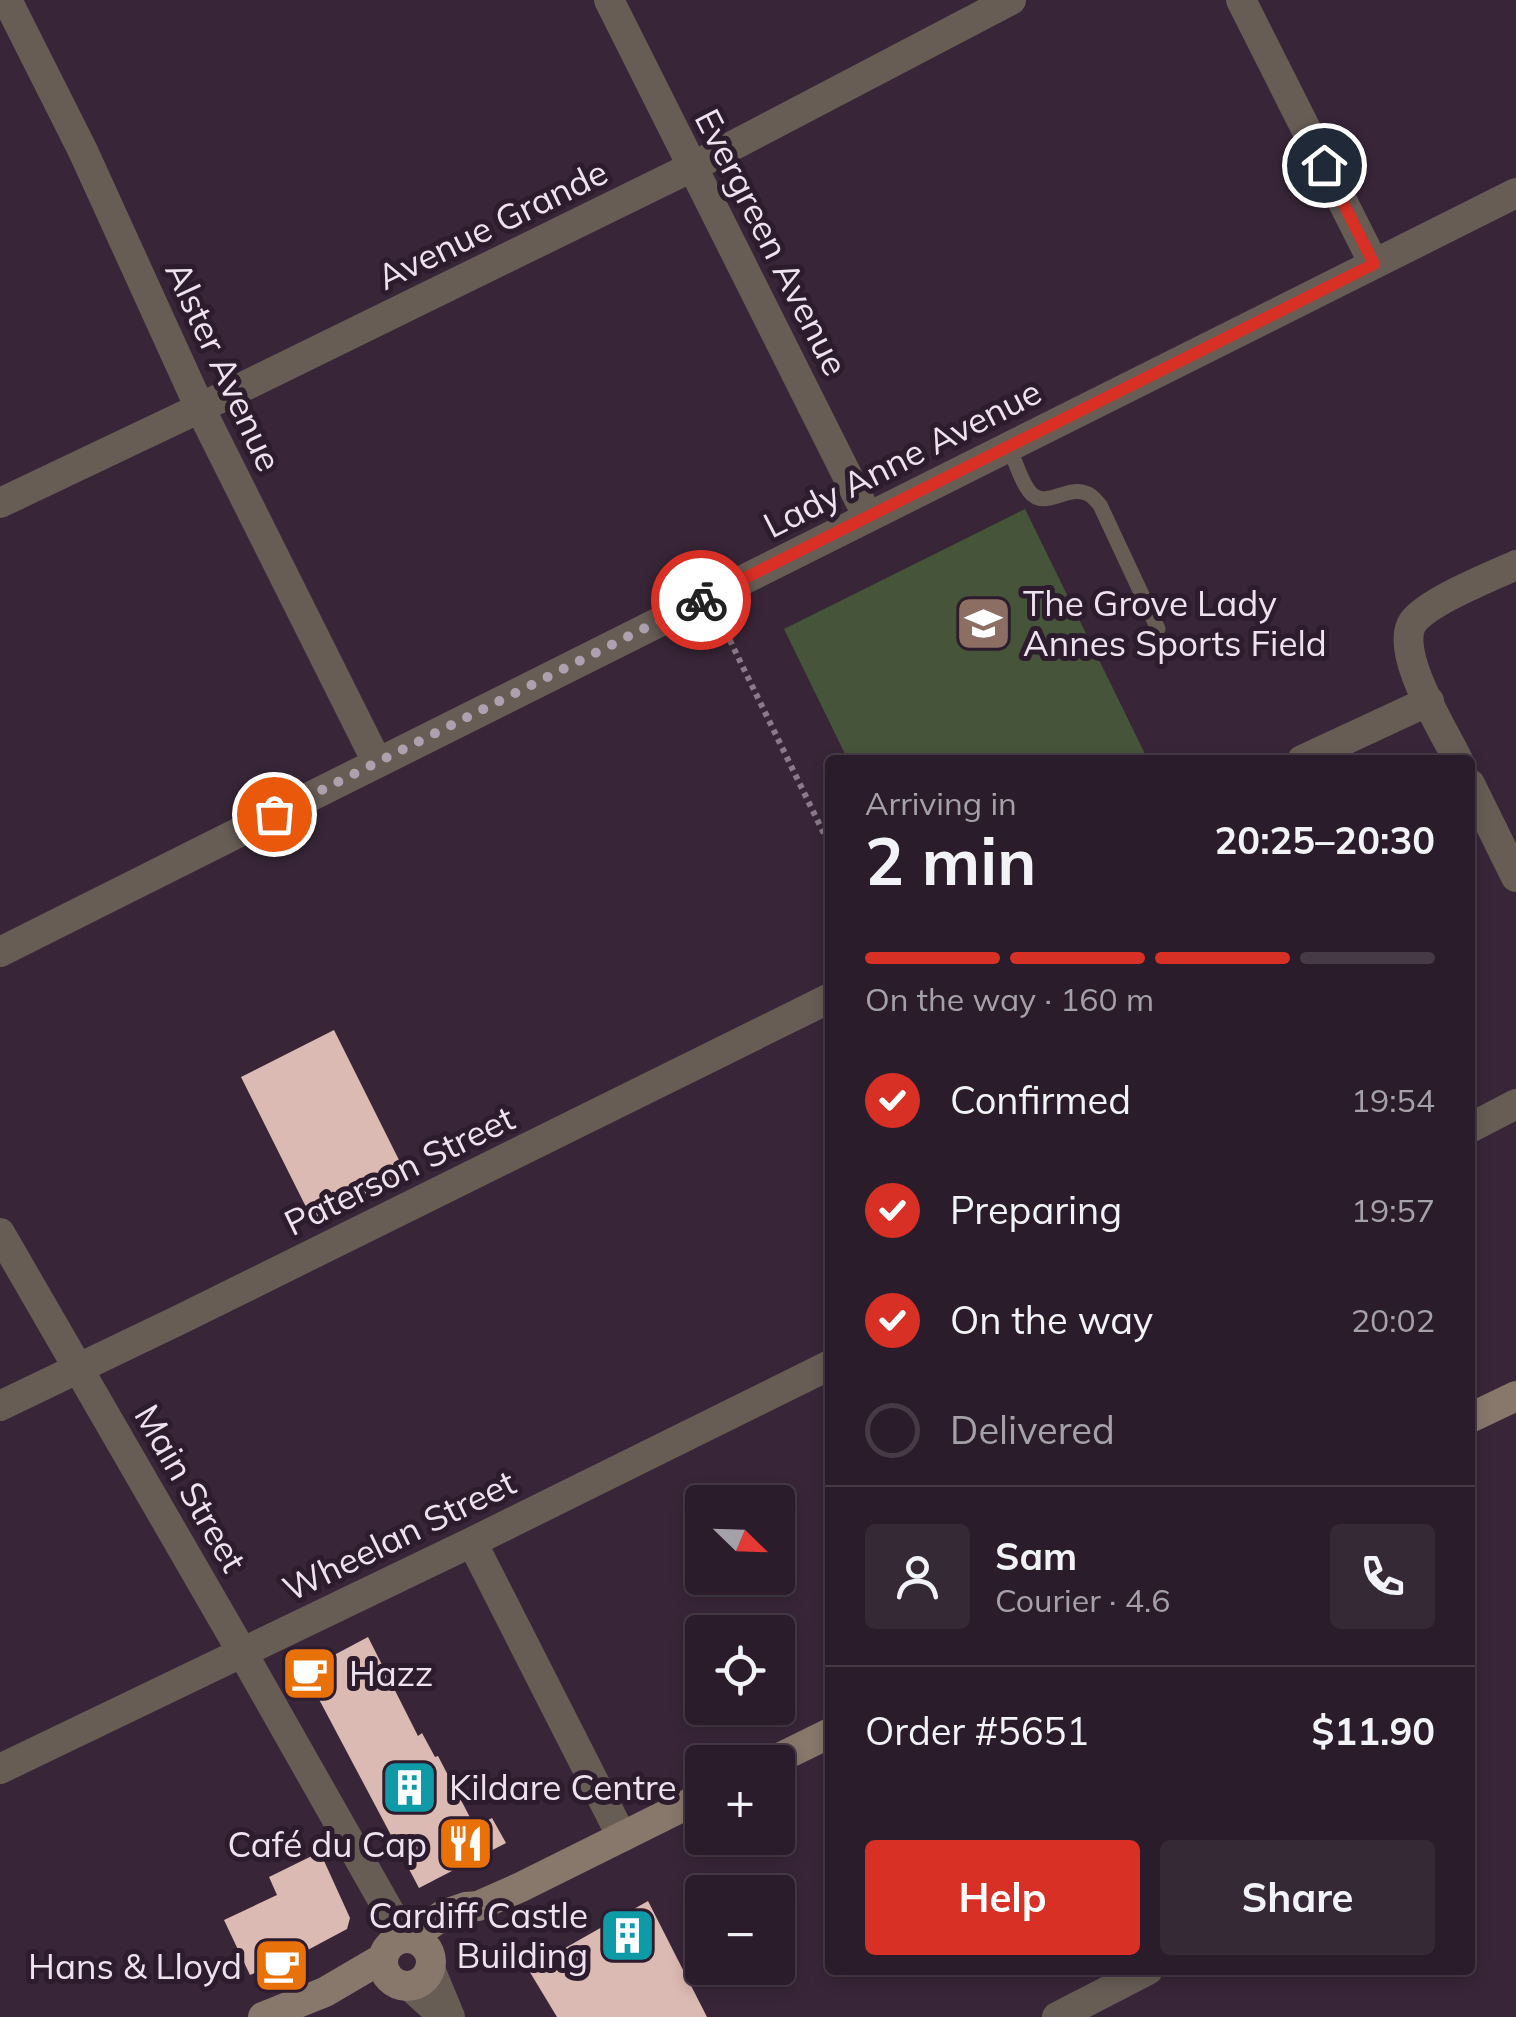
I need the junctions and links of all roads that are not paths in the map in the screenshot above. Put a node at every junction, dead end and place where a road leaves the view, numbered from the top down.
1 (7, 0) edge
2 (609, 0) edge
3 (1010, 0) edge
4 (1241, 0) edge
5 (692, 167) junction
6 (1516, 193) edge
7 (1374, 264) junction
8 (200, 408) junction
9 (1009, 447) junction
10 (0, 503) edge
11 (868, 517) junction
12 (1516, 565) edge
13 (1158, 629) dead end
14 (1428, 701) junction
15 (1313, 755) edge
16 (1455, 755) edge
17 (376, 762) junction
18 (1475, 793) edge
19 (1513, 864) edge
20 (0, 952) edge
21 (825, 1000) edge
22 (1516, 1104) edge
23 (1475, 1125) edge
24 (0, 1234) edge
25 (825, 1367) edge
26 (79, 1368) junction
27 (1514, 1404) edge
28 (0, 1406) edge
29 (1475, 1416) edge
30 (472, 1542) junction
31 (242, 1652) junction
32 (825, 1735) edge
33 (795, 1750) edge
34 (0, 1769) edge
35 (685, 1806) edge
36 (622, 1837) junction
37 (409, 1961) junction
38 (1138, 1975) edge
39 (263, 2017) edge
40 (447, 2017) edge
41 (1057, 2017) edge

1 - 8 street, Alster Avenue
2 - 5 street, Evergreen Avenue
3 - 5 street, Avenue Grande
4 - 7 street
5 - 8 street, Avenue Grande
5 - 11 street, Evergreen Avenue
6 - 7 street, Lady Anne Avenue
7 - 9 street, Lady Anne Avenue
8 - 10 street, Avenue Grande
8 - 17 street, Alster Avenue
9 - 11 street, Lady Anne Avenue
9 - 13 lane
11 - 17 street, Lady Anne Avenue
12 - 14 street
14 - 15 street
14 - 16 street
17 - 20 street, Lady Anne Avenue
18 - 19 street
21 - 26 street, Paterson Street
22 - 23 street
24 - 26 street, Main Street
25 - 30 street, Wheelan Street
26 - 28 street, Paterson Street
26 - 31 street, Main Street
27 - 29 street
30 - 31 street, Wheelan Street
30 - 36 street
31 - 34 street, Wheelan Street
31 - 37 street, Main Street
32 - 33 street
35 - 36 street
36 - 37 street
37 - 39 street
37 - 40 street, Main Street
38 - 41 street

